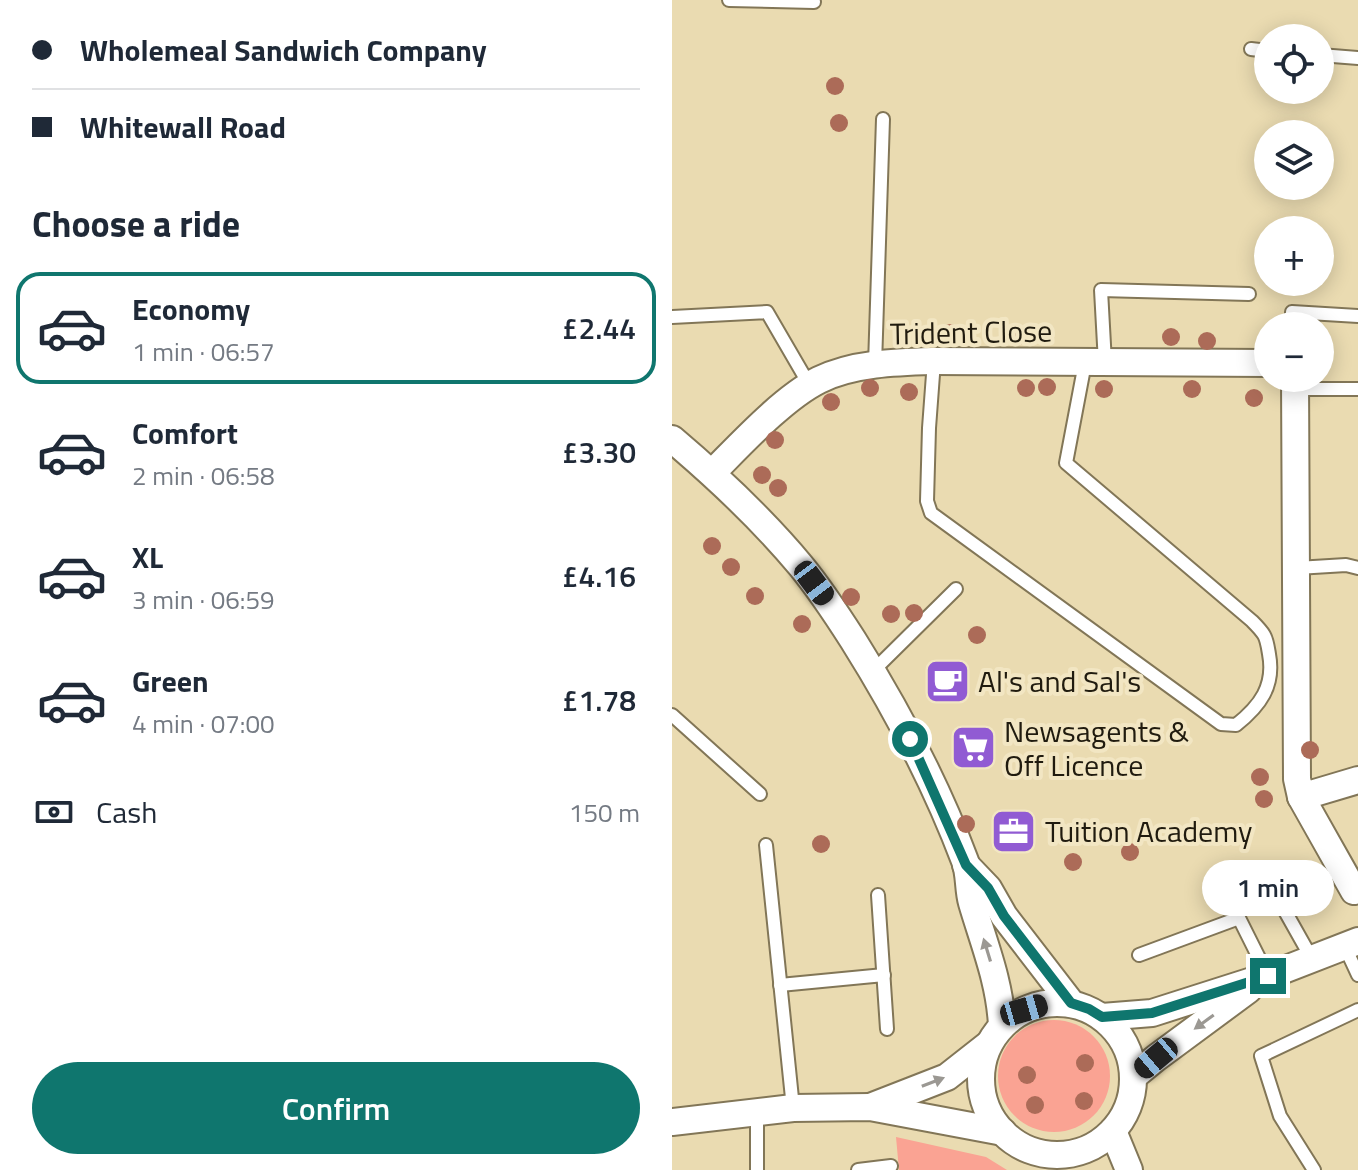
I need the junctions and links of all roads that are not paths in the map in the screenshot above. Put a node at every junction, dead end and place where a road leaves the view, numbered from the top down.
1 (729, 0) edge
2 (814, 2) dead end
3 (1251, 49) dead end
4 (1254, 49) edge
5 (1334, 56) edge
6 (1358, 58) edge
7 (883, 119) dead end
8 (1249, 294) dead end
9 (1334, 315) edge
10 (1358, 316) edge
11 (672, 317) edge
12 (934, 361) junction
13 (1095, 363) junction
14 (1254, 363) edge
15 (875, 365) junction
16 (810, 386) junction
17 (1334, 387) edge
18 (1358, 389) edge
19 (1296, 392) edge
20 (672, 439) edge
21 (712, 473) junction
22 (1297, 568) junction
23 (1358, 568) edge
24 (956, 589) dead end
25 (873, 671) junction
26 (672, 715) edge
27 (1358, 780) edge
28 (760, 794) dead end
29 (1301, 797) junction
30 (766, 845) dead end
31 (966, 865) junction
32 (1354, 891) dead end
33 (878, 895) dead end
34 (1276, 895) dead end
35 (1351, 944) edge
36 (1139, 955) dead end
37 (1312, 959) junction
38 (884, 975) junction
39 (1358, 975) edge
40 (1268, 976) junction
41 (780, 985) junction
42 (1071, 1003) junction
43 (1358, 1010) edge
44 (1102, 1017) junction
45 (887, 1029) dead end
46 (995, 1035) junction
47 (1134, 1076) junction
48 (870, 1107) junction
49 (793, 1108) junction
50 (757, 1112) junction
51 (672, 1122) edge
52 (1113, 1131) junction
53 (1003, 1132) junction
54 (1040, 1150) junction
55 (891, 1166) dead end
56 (757, 1170) edge
57 (858, 1170) edge
58 (1061, 1170) edge
59 (1129, 1170) edge
60 (1314, 1170) edge

1 - 2 lane
3 - 4 lane
5 - 6 lane
7 - 15 lane
8 - 13 lane
9 - 10 lane
11 - 16 lane
12 - 13 street, Trident Close
12 - 13 lane
12 - 15 street, Trident Close
13 - 14 street, Trident Close
15 - 16 street, Trident Close
16 - 21 street, Trident Close
17 - 18 lane
19 - 22 street
20 - 21 street
21 - 25 street
22 - 23 lane
22 - 29 street
24 - 25 lane
25 - 31 street
26 - 28 lane
27 - 29 street
29 - 32 street
30 - 41 lane
31 - 42 street
46 -> 31 street
33 - 38 lane
34 - 37 lane
35 - 37 street
35 - 39 lane
36 - 40 lane
37 - 40 street
38 - 41 lane
38 - 45 lane
40 - 44 street
40 -> 47 street
41 - 49 lane
42 - 44 street
42 - 46 street
43 - 60 lane
44 - 47 street
48 -> 46 street
46 - 53 street
47 - 52 street
48 - 49 street
48 - 53 street
49 - 50 street
50 - 51 street
50 - 56 lane
52 - 54 street
52 - 59 street
53 - 54 street
54 - 58 street
55 - 57 lane

